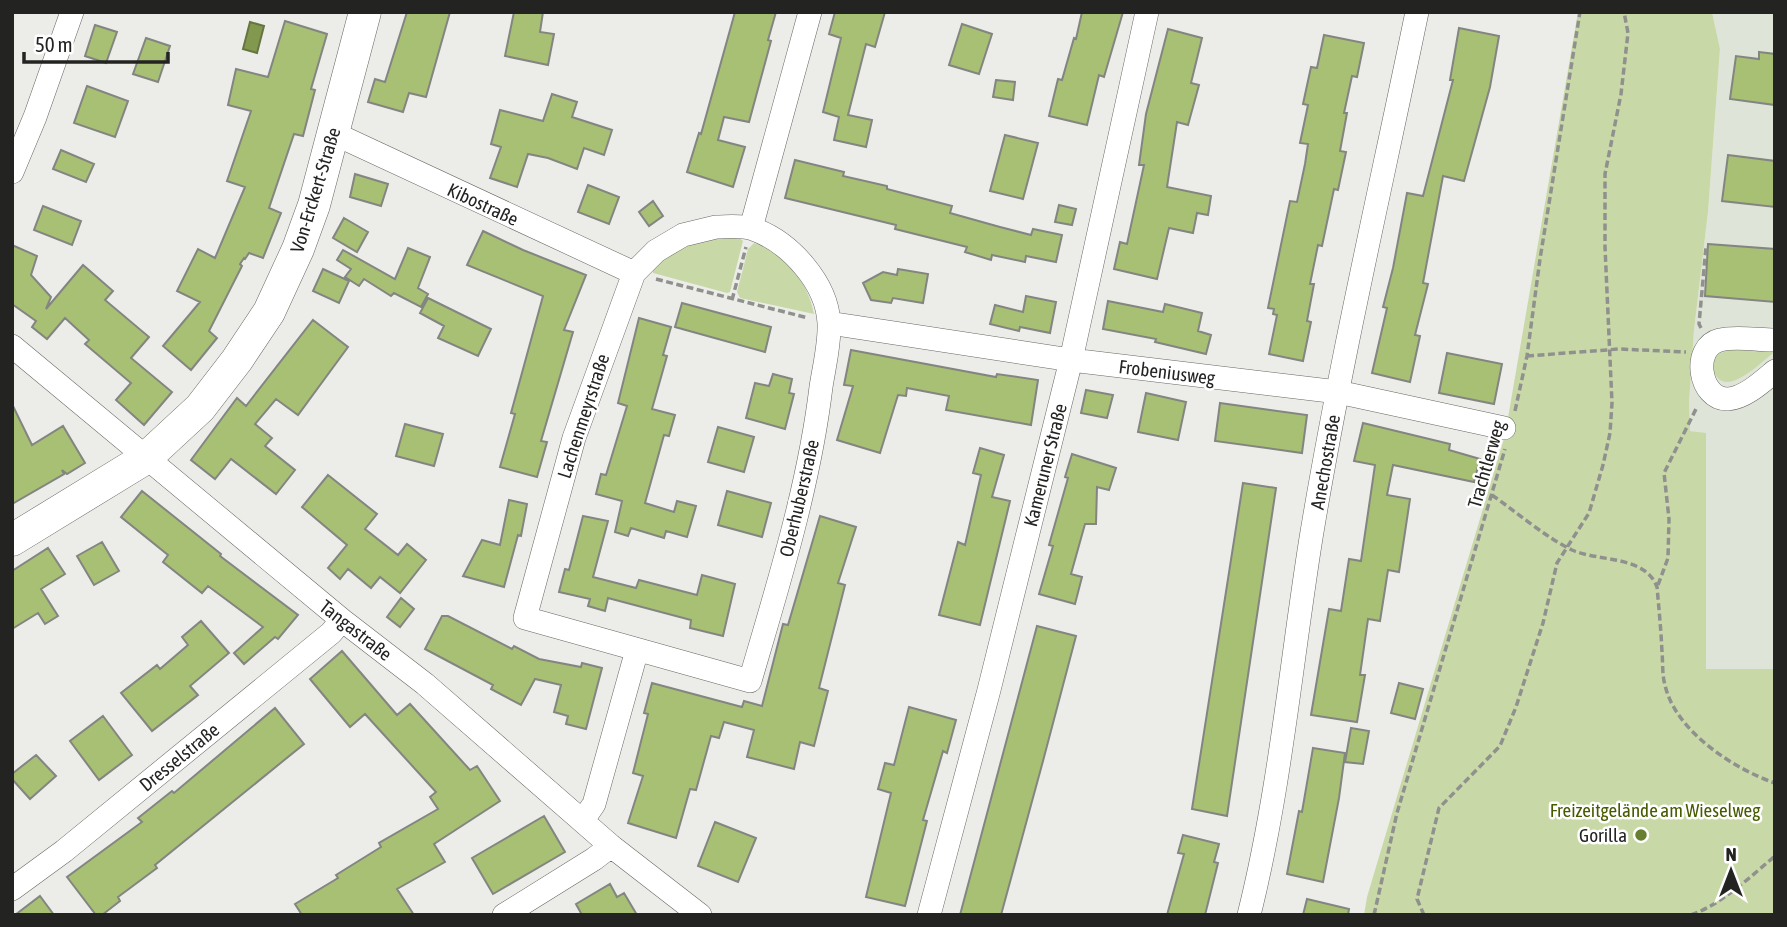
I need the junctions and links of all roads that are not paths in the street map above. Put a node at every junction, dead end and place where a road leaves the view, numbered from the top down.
1 (72, 12) edge
2 (365, 12) edge
3 (810, 12) edge
4 (1147, 12) edge
5 (1417, 12) edge
6 (333, 133) junction
7 (12, 172) edge
8 (751, 228) junction
9 (634, 273) junction
10 (830, 323) junction
11 (1775, 340) edge
12 (12, 346) edge
13 (1071, 360) junction
14 (1775, 371) edge
15 (1338, 392) junction
16 (1508, 429) road end
17 (146, 458) junction
18 (12, 540) edge
19 (342, 620) junction
20 (637, 650) junction
21 (583, 820) junction
22 (611, 845) junction
23 (12, 890) edge
24 (504, 915) edge
25 (700, 915) edge
26 (929, 915) edge
27 (1249, 915) edge

1 - 7 street
2 - 6 street, Von-Erckert-Straße
3 - 8 street
4 - 13 street, Kameruner Straße
5 - 15 street, Anechostraße
6 - 9 street, Kibostraße
6 - 17 street, Von-Erckert-Straße
8 - 9 street, Lachenmeyrstraße
8 - 10 street, Oberhuberstraße
9 - 20 street, Lachenmeyrstraße
10 - 13 street, Frobeniusweg
10 - 20 street, Oberhuberstraße
11 - 14 street
12 - 17 street, Tangastraße
13 - 15 street, Frobeniusweg
13 - 26 street, Kameruner Straße
15 - 16 street, Frobeniusweg
15 - 27 street, Anechostraße
17 - 18 street, Von-Erckert-Straße
17 - 19 street, Tangastraße
19 - 21 street, Tangastraße
19 - 23 street, Dresselstraße
20 - 21 street
21 - 22 street, Tangastraße
22 - 24 street
22 - 25 street, Tangastraße

